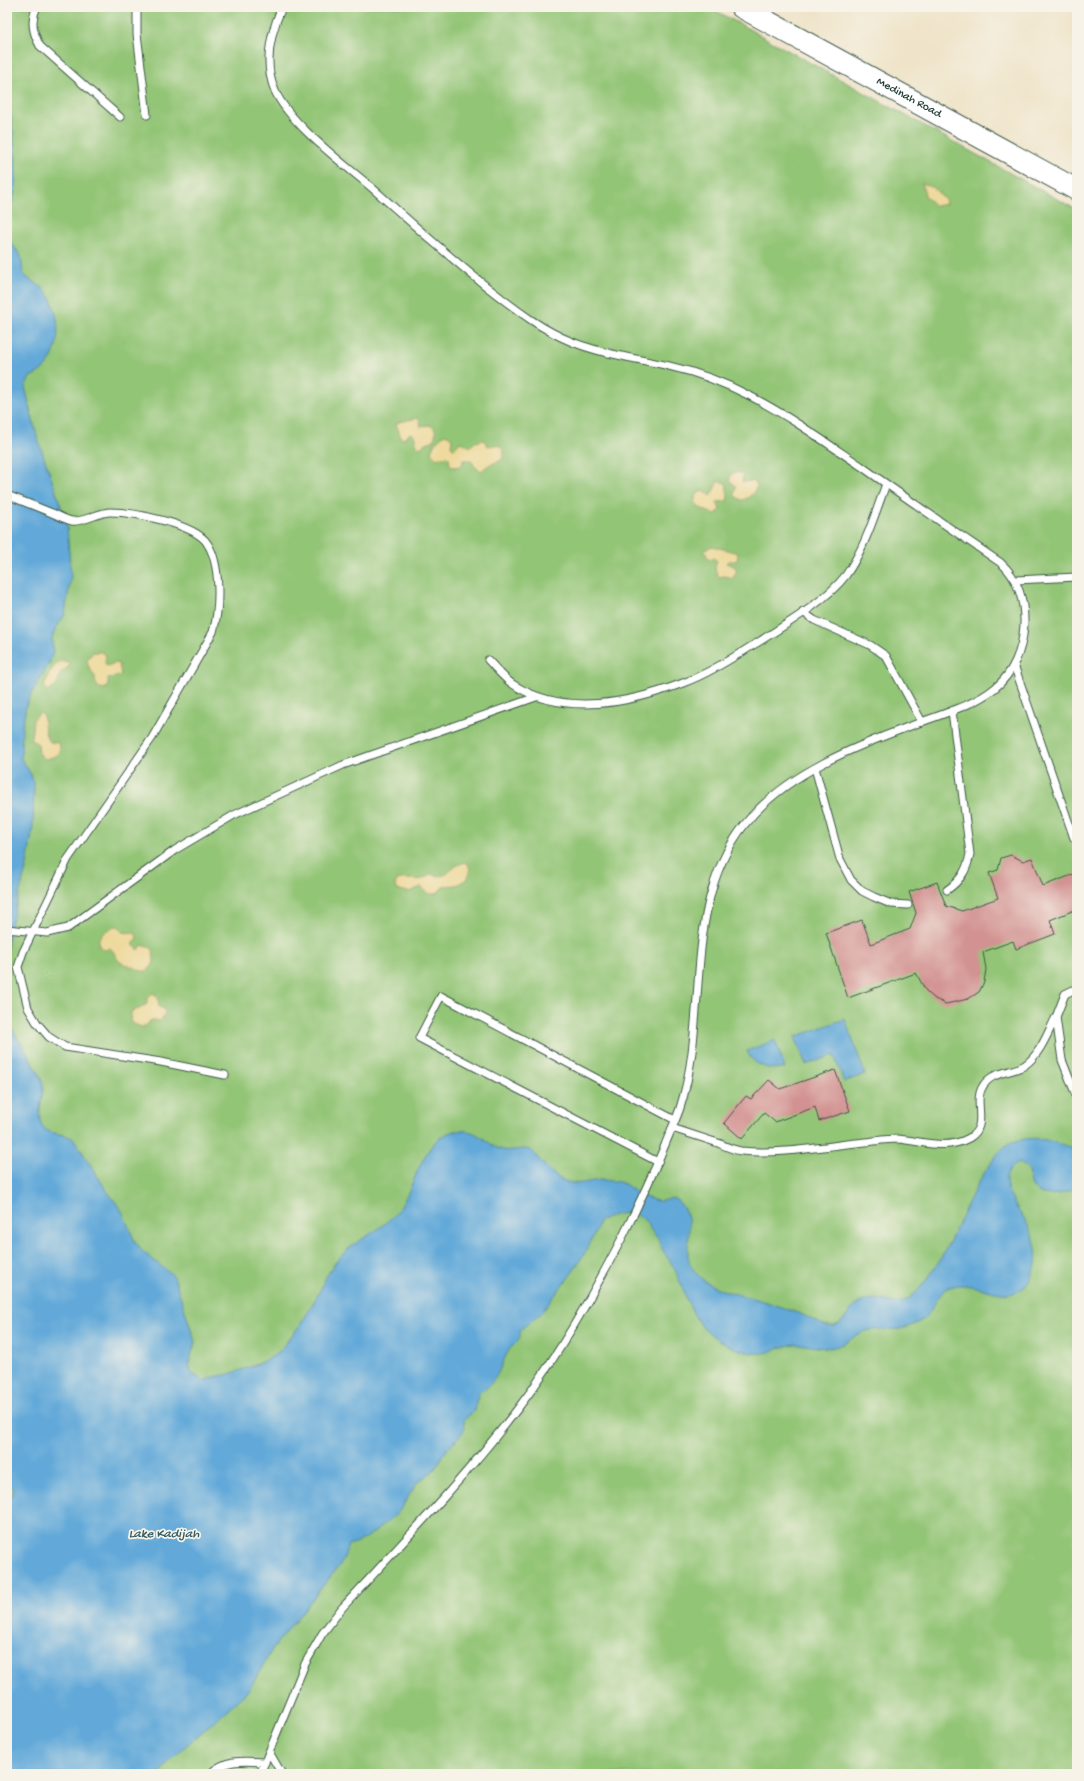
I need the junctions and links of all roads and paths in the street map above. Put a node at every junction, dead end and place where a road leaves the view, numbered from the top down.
1 (37, 7) edge
2 (137, 7) edge
3 (282, 7) edge
4 (741, 7) edge
5 (147, 115) dead end
6 (120, 117) dead end
7 (1077, 190) edge
8 (886, 484) junction
9 (7, 495) edge
10 (1077, 578) edge
11 (1016, 580) junction
12 (803, 612) junction
13 (488, 660) dead end
14 (1014, 665) junction
15 (536, 696) junction
16 (952, 711) junction
17 (922, 722) junction
18 (816, 768) junction
19 (1076, 837) edge
20 (1077, 846) edge
21 (947, 890) dead end
22 (908, 905) dead end
23 (7, 929) edge
24 (33, 931) junction
25 (1077, 988) edge
26 (1056, 1017) junction
27 (226, 1075) dead end
28 (1077, 1098) edge
29 (675, 1120) junction
30 (672, 1128) junction
31 (658, 1162) junction
32 (269, 1752) junction
33 (265, 1762) junction
34 (210, 1774) edge
35 (260, 1774) edge
36 (282, 1774) edge

1 - 6 lane
2 - 5 lane
3 - 8 lane
4 - 7 main road, Medinah Road
8 - 11 lane
8 - 12 lane
9 - 24 lane
10 - 11 lane
11 - 14 lane
12 - 15 lane
12 - 17 lane
13 - 15 lane
14 - 16 lane
14 - 19 lane
15 - 24 lane
16 - 17 lane
16 - 21 lane
17 - 18 lane
18 - 22 lane
18 - 29 lane
19 - 20 lane
23 - 24 lane
24 - 27 lane
25 - 26 lane
26 - 28 lane
26 - 30 lane
29 - 30 lane
29 - 31 lane
30 - 31 lane
31 - 32 lane
32 - 33 lane
32 - 36 lane
33 - 34 lane
33 - 35 lane

